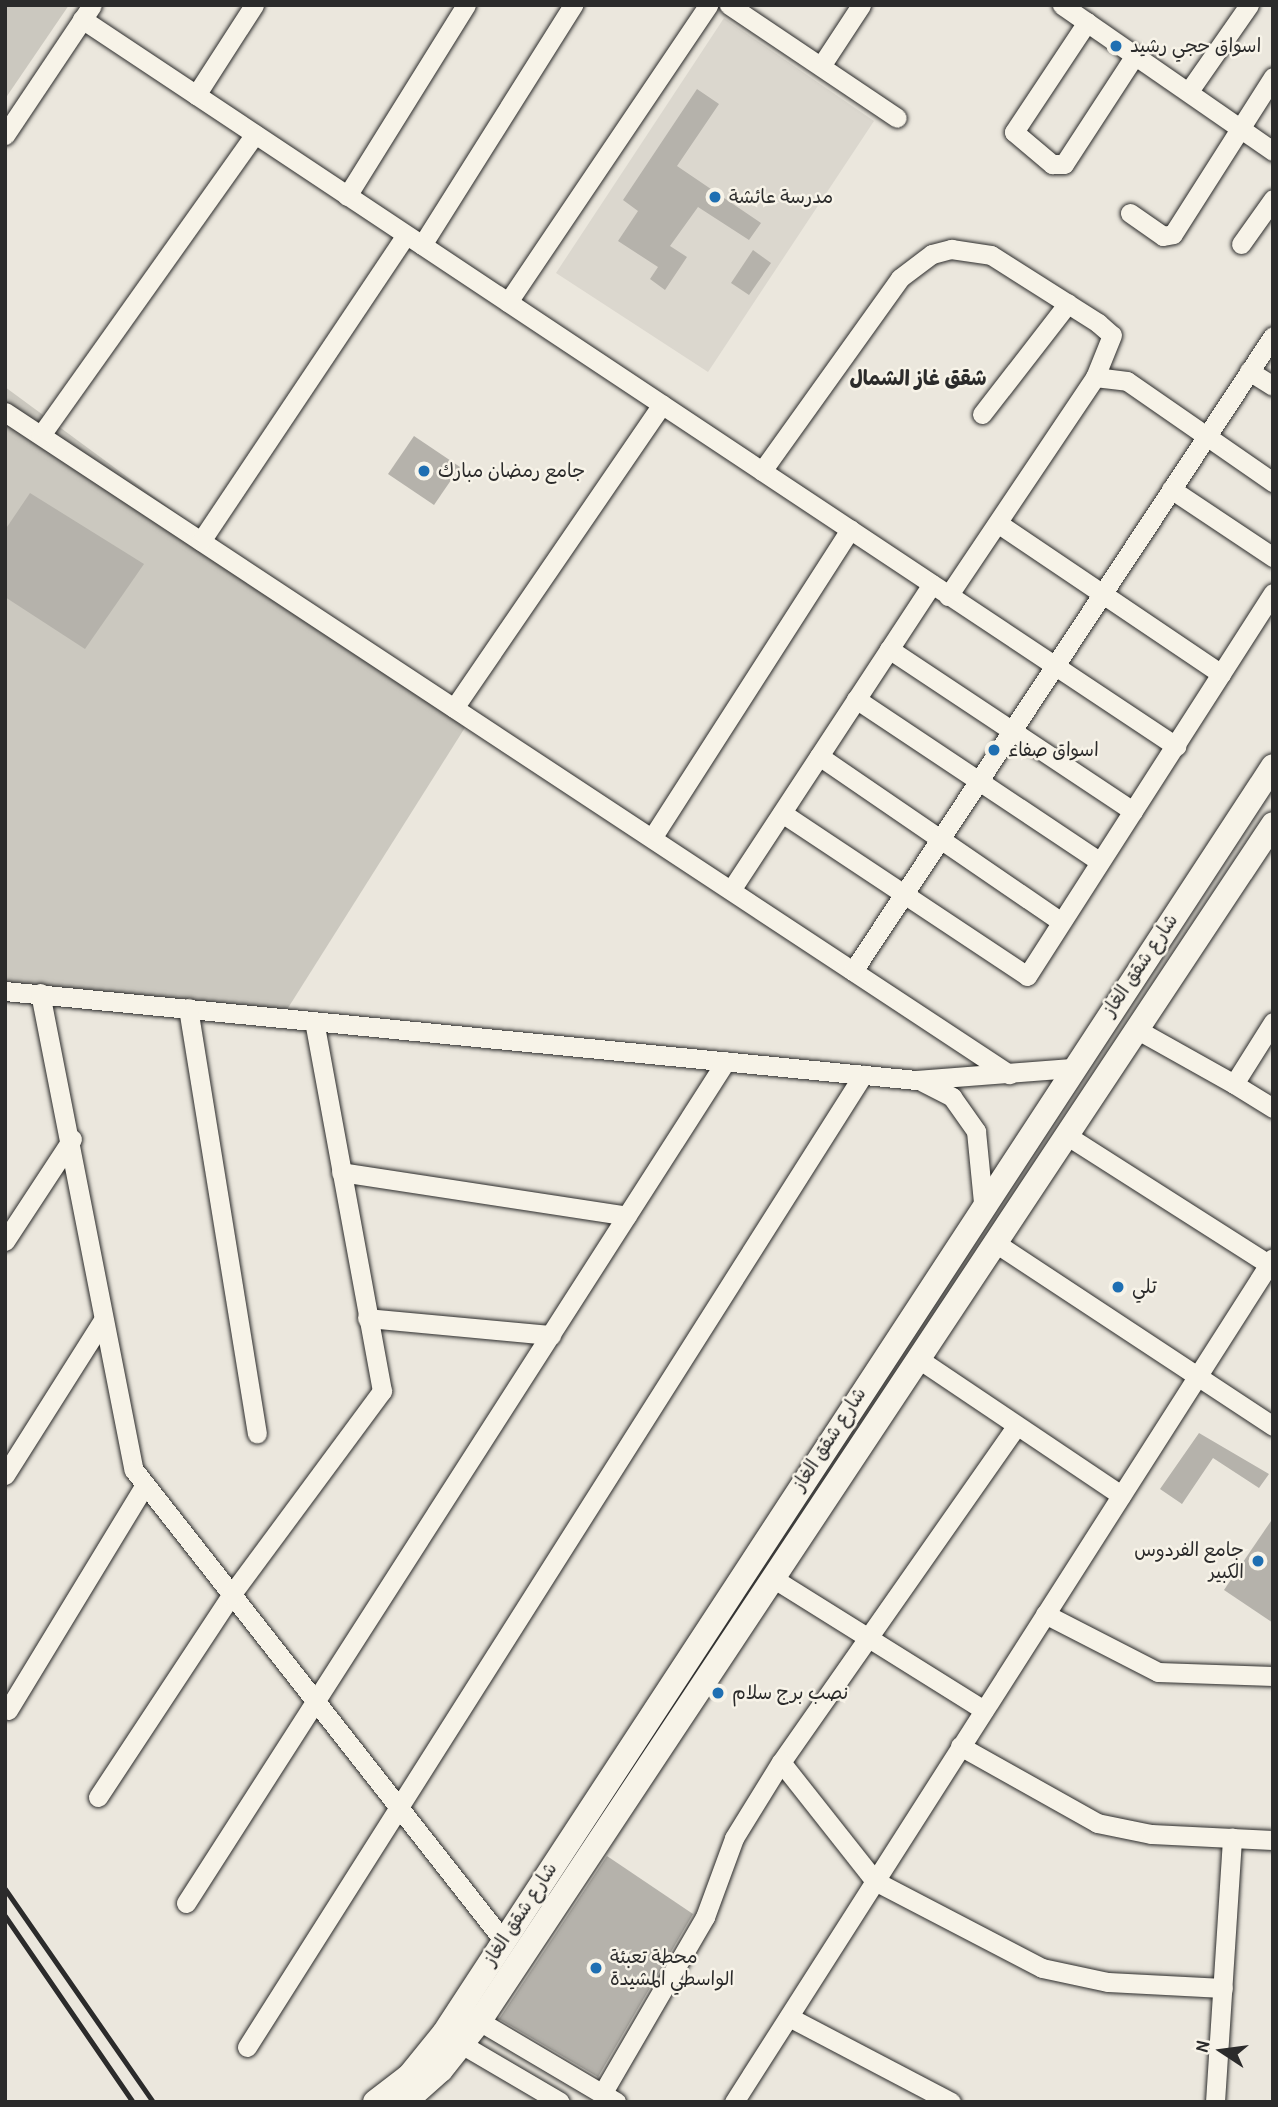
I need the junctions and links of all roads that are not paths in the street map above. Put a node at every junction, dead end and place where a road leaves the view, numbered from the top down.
1 (254, 5) edge
2 (466, 5) edge
3 (573, 5) edge
4 (708, 5) edge
5 (729, 5) edge
6 (860, 5) edge
7 (1062, 5) edge
8 (1249, 5) edge
9 (87, 12) edge
10 (1087, 22) junction
11 (1135, 55) junction
12 (821, 66) junction
13 (1273, 77) edge
14 (1189, 91) junction
15 (196, 95) junction
16 (897, 118) dead end
17 (1239, 126) junction
18 (255, 134) junction
19 (5, 135) edge
20 (1273, 151) edge
21 (347, 196) junction
22 (1273, 199) edge
23 (1130, 213) dead end
24 (414, 240) junction
25 (1241, 244) dead end
26 (508, 302) junction
27 (1068, 303) junction
28 (1273, 335) edge
29 (1249, 370) junction
30 (1095, 377) junction
31 (1273, 386) edge
32 (662, 404) junction
33 (5, 412) edge
34 (982, 414) dead end
35 (41, 435) junction
36 (1204, 439) junction
37 (762, 471) junction
38 (1273, 482) edge
39 (1171, 489) junction
40 (999, 524) junction
41 (850, 529) junction
42 (201, 541) junction
43 (1273, 557) edge
44 (932, 584) junction
45 (1103, 592) junction
46 (1273, 593) edge
47 (948, 596) junction
48 (889, 649) junction
49 (1054, 665) junction
50 (1221, 674) junction
51 (856, 699) junction
52 (454, 708) junction
53 (1011, 730) junction
54 (1176, 746) junction
55 (819, 756) junction
56 (1273, 766) edge
57 (979, 780) junction
58 (1133, 811) junction
59 (782, 813) junction
60 (1273, 824) edge
61 (652, 838) junction
62 (940, 839) junction
63 (1100, 862) junction
64 (731, 890) junction
65 (905, 891) junction
66 (1061, 922) junction
67 (853, 971) junction
68 (6, 992) edge
69 (40, 993) junction
70 (188, 1007) junction
71 (314, 1021) junction
72 (1273, 1023) edge
73 (1136, 1029) junction
74 (726, 1061) junction
75 (1072, 1068) junction
76 (1009, 1074) junction
77 (863, 1075) junction
78 (916, 1080) junction
79 (1234, 1084) junction
80 (1273, 1108) edge
81 (1066, 1135) junction
82 (72, 1139) junction
83 (341, 1172) junction
84 (983, 1202) junction
85 (627, 1216) junction
86 (5, 1241) edge
87 (994, 1242) junction
88 (1271, 1263) edge
89 (367, 1318) junction
90 (103, 1320) junction
91 (551, 1335) junction
92 (917, 1358) junction
93 (1197, 1376) junction
94 (841, 1420) junction
95 (1273, 1426) edge
96 (1015, 1428) junction
97 (257, 1433) dead end
98 (865, 1436) junction
99 (5, 1475) edge
100 (145, 1485) junction
101 (1121, 1495) junction
102 (771, 1577) junction
103 (231, 1595) junction
104 (1045, 1614) junction
105 (869, 1639) junction
106 (1273, 1676) edge
107 (315, 1702) junction
108 (8, 1710) dead end
109 (984, 1710) junction
110 (960, 1746) junction
111 (781, 1762) junction
112 (98, 1797) dead end
113 (398, 1811) junction
114 (1232, 1838) junction
115 (1273, 1840) edge
116 (875, 1881) junction
117 (186, 1903) dead end
118 (503, 1940) junction
119 (1223, 1988) junction
120 (470, 2016) junction
121 (789, 2017) junction
122 (454, 2039) junction
123 (247, 2047) dead end
124 (609, 2098) edge
125 (375, 2102) edge
126 (405, 2102) edge
127 (560, 2102) edge
128 (734, 2102) edge
129 (951, 2102) edge
130 (1215, 2102) edge

1 - 15 street
2 - 21 street
3 - 24 street
4 - 26 street
5 - 12 street
6 - 12 street
7 - 10 street
8 - 14 street
9 - 15 street
9 - 19 street
10 - 11 street
10 - 11 street
11 - 14 street
12 - 16 street
13 - 17 street
14 - 17 street
15 - 18 street
17 - 20 street
17 - 23 street
18 - 21 street
18 - 35 street
21 - 24 street
22 - 25 street
24 - 26 street
24 - 42 street
26 - 32 street
27 - 30 street
27 - 34 street
27 - 37 street
28 - 29 street
29 - 31 street
29 - 36 street
30 - 36 street
30 - 40 street
32 - 37 street
32 - 52 street
33 - 35 street
35 - 42 street
36 - 38 street
36 - 39 street
37 - 41 street
39 - 43 street
39 - 45 street
40 - 45 street
40 - 47 street
41 - 44 street
41 - 61 street
42 - 52 street
44 - 47 street
44 - 48 street
45 - 49 street
45 - 50 street
46 - 50 street
47 - 49 street
48 - 51 street
48 - 53 street
49 - 53 street
49 - 54 street
50 - 54 street
51 - 55 street
51 - 57 street
52 - 61 street
53 - 57 street
53 - 58 street
54 - 58 street
55 - 59 street
55 - 62 street
56 - 75 main road, شارع شقق الغاز
57 - 62 street
57 - 63 street
58 - 63 street
59 - 64 street
59 - 65 street
60 - 73 main road, شارع شقق الغاز
61 - 64 street
62 - 65 street
62 - 66 street
63 - 66 street
64 - 67 street
65 - 66 street
65 - 67 street
67 - 76 street
68 - 69 street
69 - 70 street
69 - 82 street
70 - 71 street
70 - 97 street
71 - 74 street
71 - 83 street
72 - 79 street
73 - 79 street
73 - 81 main road, شارع شقق الغاز
74 - 77 street
74 - 85 street
75 - 76 street
75 - 84 main road, شارع شقق الغاز
76 - 78 street
77 - 78 street
77 - 113 street
78 - 84 street
79 - 80 street
81 - 87 main road, شارع شقق الغاز
81 - 88 street
82 - 86 street
82 - 90 street
83 - 85 street
83 - 89 street
84 - 94 main road, شارع شقق الغاز
85 - 91 street
87 - 92 main road, شارع شقق الغاز
87 - 93 street
88 - 93 street
89 - 91 street
89 - 103 street
90 - 99 street
90 - 100 street
91 - 107 street
92 - 96 street
92 - 98 main road, شارع شقق الغاز
93 - 95 street
93 - 101 street
94 - 98 main road
94 - 118 main road, شارع شقق الغاز
96 - 101 street
96 - 105 street
98 - 102 main road, شارع شقق الغاز
100 - 103 street
100 - 108 street
101 - 104 street
102 - 105 street
102 - 120 main road, شارع شقق الغاز
103 - 107 street
103 - 112 street
104 - 106 street
104 - 109 street
105 - 109 street
105 - 111 street
107 - 113 street
107 - 117 street
109 - 110 street
110 - 114 street
110 - 116 street
111 - 116 street
111 - 124 street
113 - 118 street
113 - 123 street
114 - 115 street
114 - 119 street
116 - 119 street
116 - 121 street
118 - 120 main road, شارع شقق الغاز
119 - 130 street
120 - 122 main road, شارع شقق الغاز
120 - 124 street
121 - 128 street
121 - 129 street
122 - 125 main road, شارع شقق الغاز
122 - 126 main road, شارع شقق الغاز
122 - 127 street

